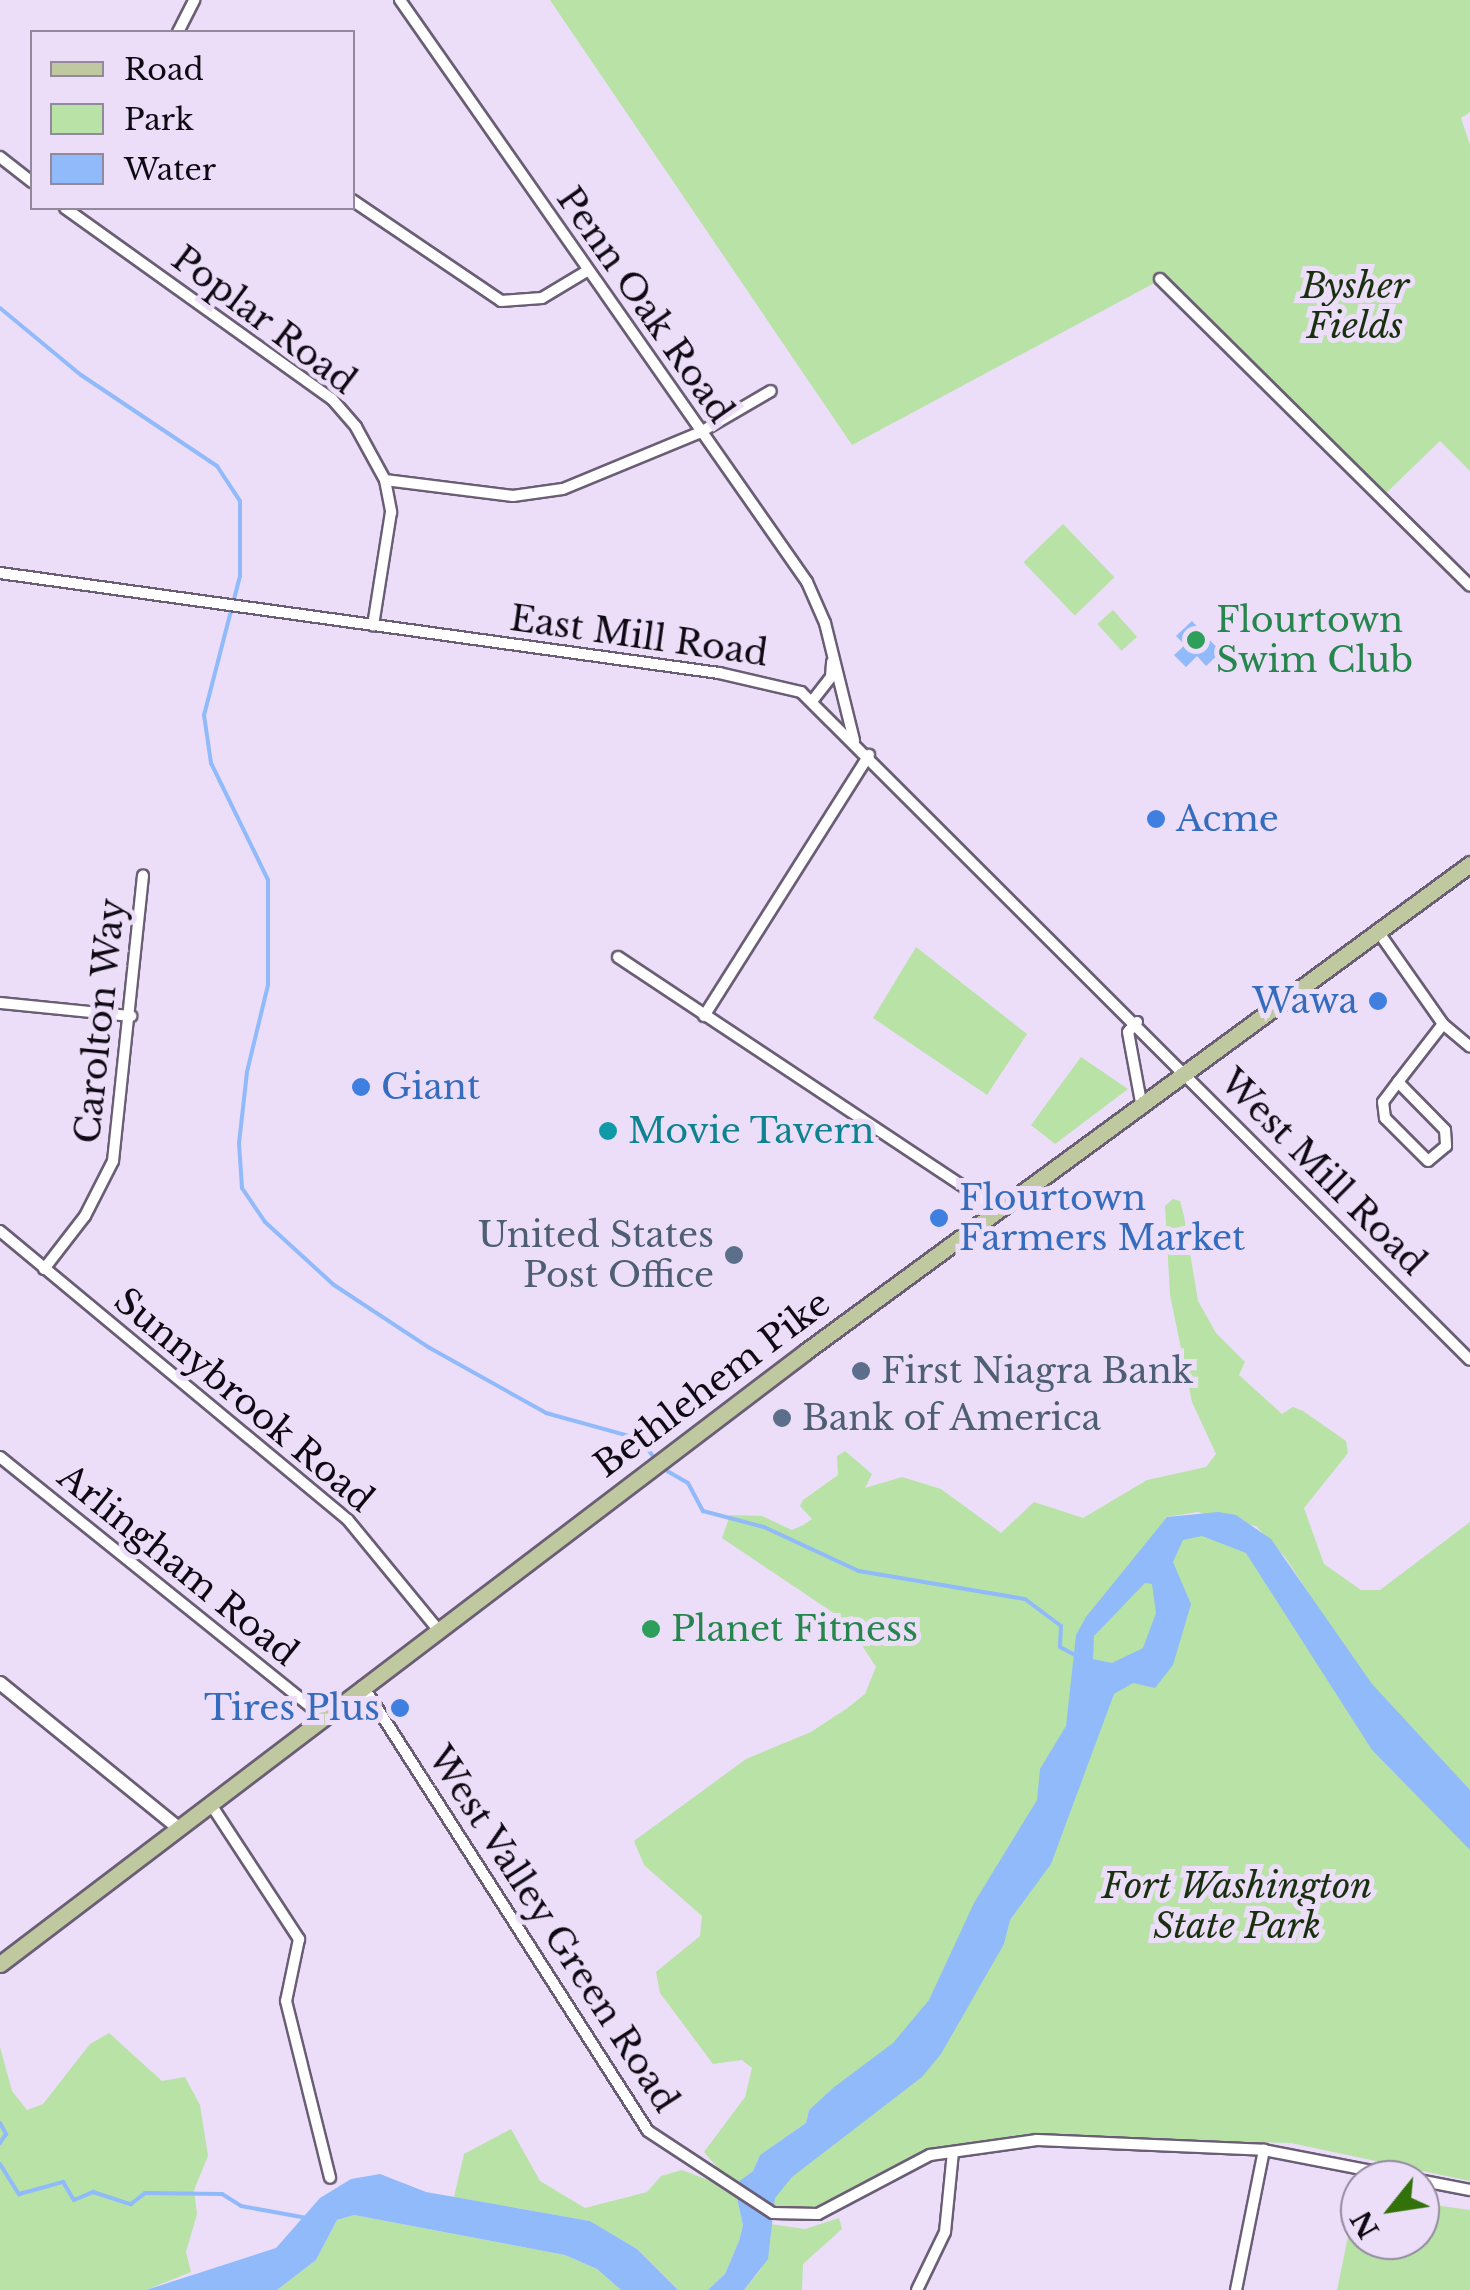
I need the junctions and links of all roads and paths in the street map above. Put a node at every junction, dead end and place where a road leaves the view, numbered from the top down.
1 (194, 0) edge
2 (400, 0) edge
3 (179, 30) edge
4 (0, 158) edge
5 (30, 180) edge
6 (355, 202) edge
7 (68, 210) edge
8 (87, 210) edge
9 (81, 220) junction
10 (587, 270) junction
11 (1160, 280) dead end
12 (772, 392) dead end
13 (700, 434) junction
14 (384, 480) junction
15 (0, 573) edge
16 (1470, 586) edge
17 (373, 626) junction
18 (832, 648) junction
19 (812, 700) junction
20 (854, 740) junction
21 (869, 755) junction
22 (1470, 864) edge
23 (143, 876) dead end
24 (1377, 930) junction
25 (618, 958) dead end
26 (0, 1002) edge
27 (131, 1016) junction
28 (704, 1016) junction
29 (1137, 1022) junction
30 (1443, 1024) junction
31 (1470, 1047) edge
32 (1184, 1070) junction
33 (1398, 1082) junction
34 (1141, 1102) junction
35 (997, 1210) junction
36 (0, 1232) edge
37 (44, 1269) junction
38 (1470, 1360) edge
39 (0, 1457) edge
40 (436, 1627) junction
41 (0, 1682) edge
42 (362, 1685) junction
43 (321, 1715) junction
44 (210, 1803) junction
45 (176, 1826) junction
46 (0, 1964) edge
47 (1264, 2150) junction
48 (953, 2152) junction
49 (330, 2178) dead end
50 (1470, 2190) edge
51 (917, 2290) edge
52 (1236, 2290) edge

1 - 3 street
2 - 10 street, Penn Oak Road
4 - 5 street
6 - 10 street
7 - 9 street, Poplar Road
8 - 9 street
9 - 14 street, Poplar Road
10 - 13 street, Penn Oak Road
11 - 16 street
12 - 13 street
13 - 14 street
13 - 18 street, Penn Oak Road
14 - 17 street, Poplar Road
15 - 17 street, East Mill Road
17 - 19 street, East Mill Road
18 - 19 street
18 - 20 street, Penn Oak Road
19 - 20 street, East Mill Road
20 - 21 street, East Mill Road
21 - 28 street
21 - 29 street, East Mill Road
22 - 24 main road, Bethlehem Pike
23 - 27 street, Carolton Way
24 - 30 street
24 - 32 main road, Bethlehem Pike
25 - 28 street
26 - 27 street
27 - 37 street, Carolton Way
28 - 35 street
29 - 32 street, West Mill Road
29 - 34 street
30 - 31 street
30 - 33 street
32 - 34 main road, Bethlehem Pike
32 - 38 street, West Mill Road
33 - 33 street
34 - 35 main road, Bethlehem Pike
35 - 40 main road, Bethlehem Pike
36 - 37 street, Sunnybrook Road
37 - 40 street, Sunnybrook Road
39 - 43 street, Arlingham Road
40 - 42 main road, Bethlehem Pike
41 - 45 street
42 - 43 main road, Bethlehem Pike
42 - 48 street, West Valley Green Road
43 - 44 main road, Bethlehem Pike
44 - 45 main road, Bethlehem Pike
44 - 49 street
45 - 46 main road, Bethlehem Pike
47 - 48 street, West Valley Green Road
47 - 50 street, West Valley Green Road
47 - 52 street
48 - 51 street

